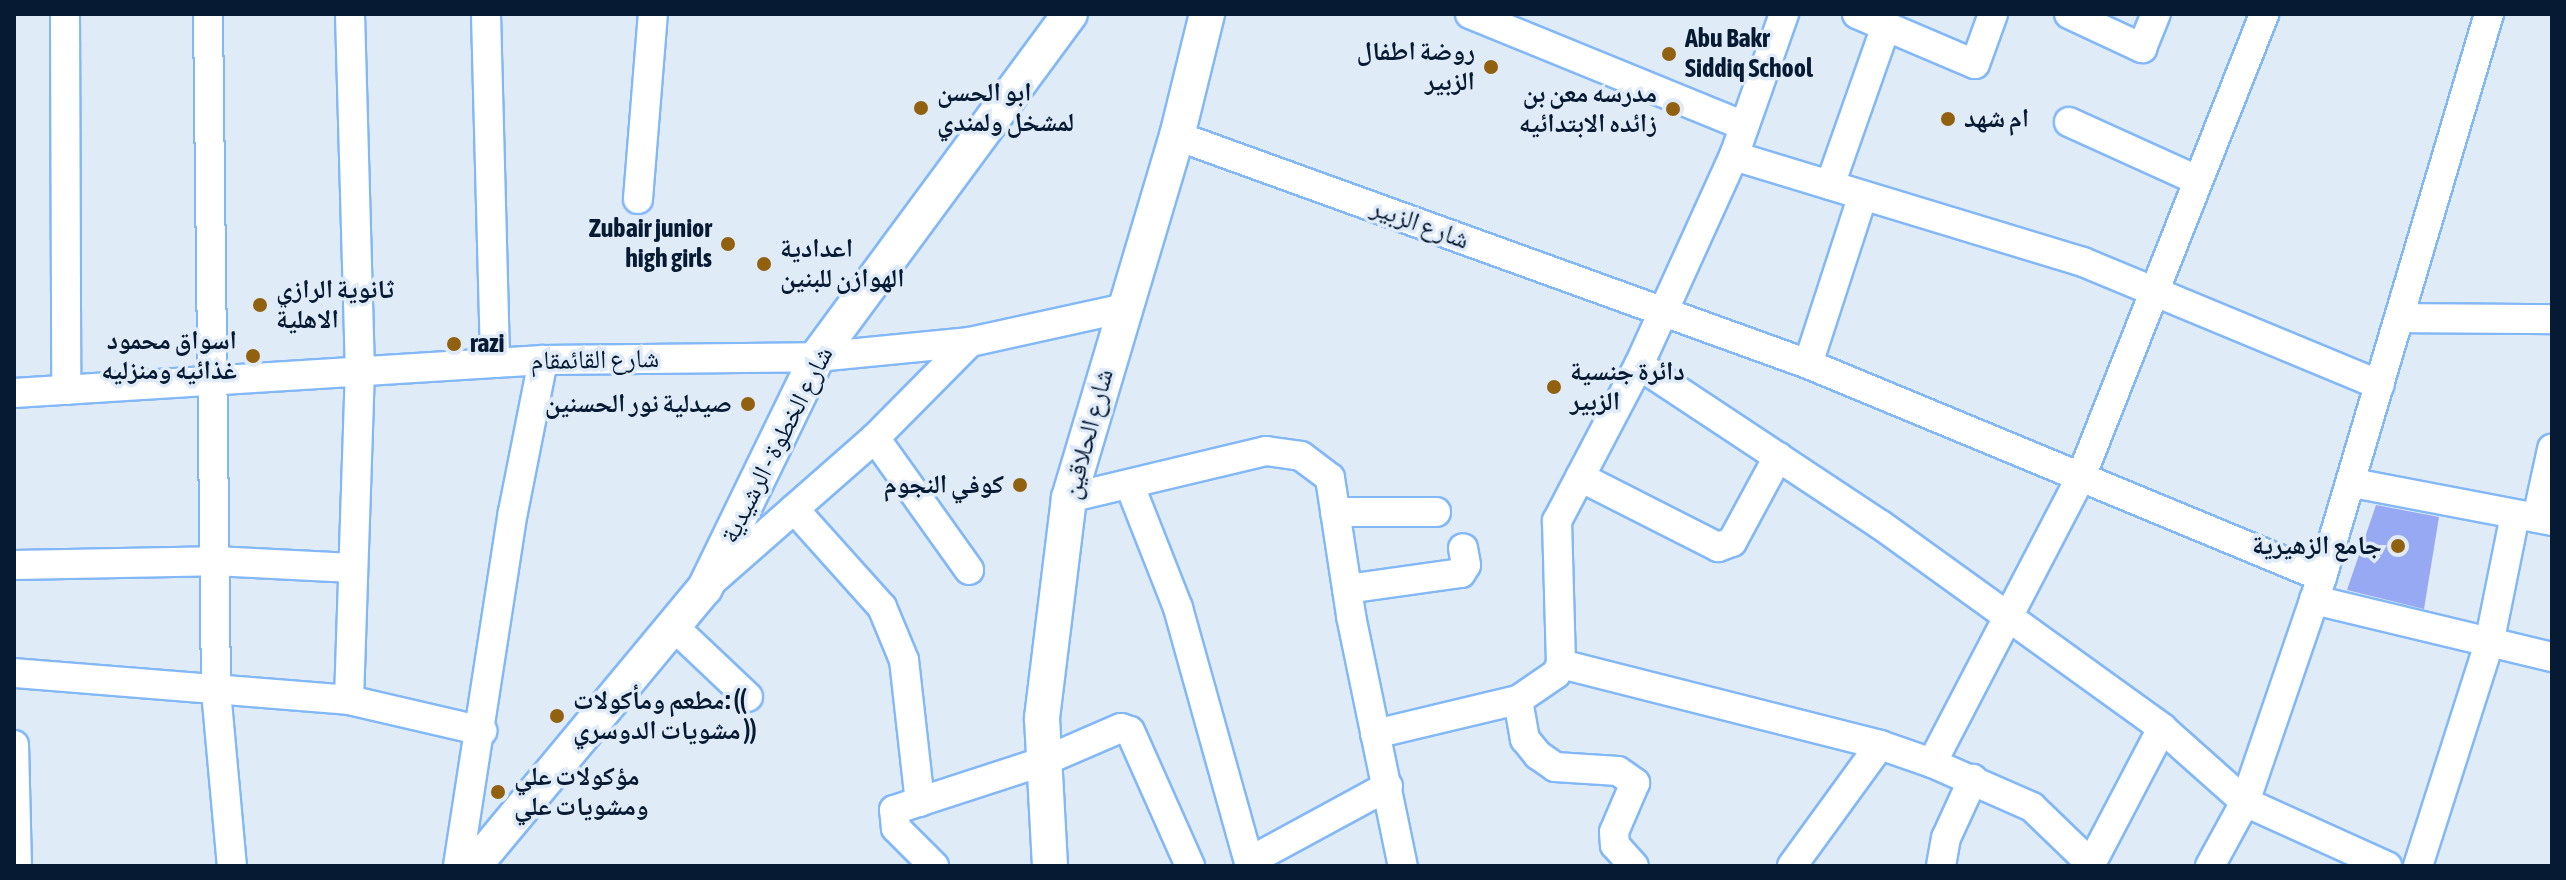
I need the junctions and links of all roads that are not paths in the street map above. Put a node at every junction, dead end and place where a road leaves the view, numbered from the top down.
1 (65, 14) edge
2 (208, 14) edge
3 (350, 14) edge
4 (486, 14) edge
5 (653, 14) edge
6 (1070, 14) edge
7 (1207, 14) edge
8 (1470, 14) edge
9 (1784, 14) edge
10 (1857, 14) edge
11 (1993, 14) edge
12 (2069, 14) edge
13 (2156, 14) edge
14 (2264, 14) edge
15 (2489, 14) edge
16 (1886, 26) junction
17 (2069, 122) dead end
18 (1744, 126) junction
19 (1177, 136) junction
20 (1734, 156) junction
21 (2197, 180) junction
22 (1830, 185) junction
23 (1862, 198) junction
24 (638, 199) dead end
25 (2152, 289) junction
26 (1124, 308) junction
27 (1664, 313) junction
28 (2400, 318) junction
29 (2552, 319) edge
30 (970, 342) junction
31 (817, 357) junction
32 (543, 360) junction
33 (495, 363) junction
34 (1808, 364) junction
35 (1639, 365) junction
36 (360, 372) junction
37 (212, 381) junction
38 (2380, 385) junction
39 (66, 390) junction
40 (14, 393) edge
41 (875, 438) junction
42 (2552, 449) edge
43 (1778, 457) junction
44 (1580, 477) junction
45 (2081, 477) junction
46 (2353, 483) junction
47 (1130, 486) junction
48 (1069, 498) junction
49 (794, 509) junction
50 (1335, 512) junction
51 (1436, 512) dead end
52 (2535, 518) edge
53 (1463, 548) dead end
54 (214, 561) junction
55 (14, 565) edge
56 (353, 568) junction
57 (969, 570) dead end
58 (705, 588) junction
59 (1347, 589) junction
60 (2318, 589) junction
61 (2007, 619) junction
62 (673, 626) junction
63 (2489, 644) junction
64 (2552, 657) edge
65 (1561, 664) junction
66 (14, 673) edge
67 (216, 691) junction
68 (748, 697) dead end
69 (349, 700) junction
70 (1518, 700) junction
71 (2162, 728) junction
72 (482, 731) junction
73 (1375, 734) junction
74 (14, 745) edge
75 (1880, 745) junction
76 (1042, 762) junction
77 (1932, 763) junction
78 (1973, 779) junction
79 (1388, 786) junction
80 (920, 802) junction
81 (2245, 802) junction
82 (1250, 863) edge
83 (2092, 865) edge
84 (17, 866) edge
85 (232, 866) edge
86 (458, 866) edge
87 (474, 866) edge
88 (934, 866) edge
89 (1050, 866) edge
90 (1190, 866) edge
91 (1403, 866) edge
92 (1634, 866) edge
93 (1792, 866) edge
94 (1941, 866) edge
95 (2210, 866) edge
96 (2387, 866) edge
97 (2418, 866) edge

1 - 39 street
2 - 37 street
3 - 36 street
4 - 33 street
5 - 24 street
6 - 31 main road, شارع الخطوة - الرشيدية
7 - 19 main road, شارع الحلاقين
8 - 18 street
9 - 18 street
10 - 16 street
11 - 16 street
12 - 13 street
14 - 21 street
15 - 28 street
16 - 22 street
17 - 21 street
18 - 20 street
19 - 26 main road, شارع الحلاقين
19 - 27 street, شارع الزبير
20 - 22 street
20 - 27 street
21 - 25 street
22 - 23 street
23 - 25 street
23 - 34 street
25 - 38 street
25 - 45 street
26 - 30 street, شارع القائمقام
26 - 48 main road, شارع الحلاقين
27 - 34 street, شارع الزبير
27 - 35 street
28 - 29 street
28 - 38 street
30 - 31 street, شارع القائمقام
30 - 41 street
31 - 32 street, شارع القائمقام
31 - 58 main road, شارع الخطوة - الرشيدية
32 - 33 street, شارع القائمقام
32 - 72 street
33 - 36 street, شارع القائمقام
34 - 45 street, شارع الزبير
35 - 43 street
35 - 44 street
36 - 37 street, شارع القائمقام
36 - 56 street
37 - 39 street, شارع القائمقام
37 - 54 street
38 - 46 street
39 - 40 street, شارع القائمقام
41 - 49 street
41 - 57 street
42 - 52 street
43 - 44 street
43 - 61 street
44 - 65 street
45 - 60 street, شارع الزبير
45 - 61 street
46 - 52 street
46 - 60 street
47 - 48 street
47 - 50 street
47 - 82 street
48 - 76 main road, شارع الحلاقين
49 - 58 street
49 - 80 street
50 - 51 street
50 - 59 street
52 - 63 street
53 - 59 street
54 - 55 street
54 - 56 street
54 - 67 street
56 - 69 street
58 - 62 main road, شارع الخطوة - الرشيدية
59 - 73 street
60 - 63 street, شارع الزبير
60 - 81 street
61 - 71 street
61 - 77 street
62 - 68 street
62 - 87 main road, شارع الخطوة - الرشيدية
63 - 64 street, شارع الزبير
63 - 97 street
65 - 70 street
65 - 75 street
66 - 67 street
67 - 69 street
67 - 85 street
69 - 72 street
70 - 73 street
70 - 92 street
71 - 81 street
71 - 83 street
72 - 86 street
73 - 79 street
74 - 84 street
75 - 77 street
75 - 93 street
76 - 80 street
76 - 89 main road, شارع الحلاقين
76 - 90 street
77 - 78 street
78 - 83 street
78 - 94 street
79 - 82 street
79 - 91 street
80 - 88 street
81 - 95 street
81 - 96 street

